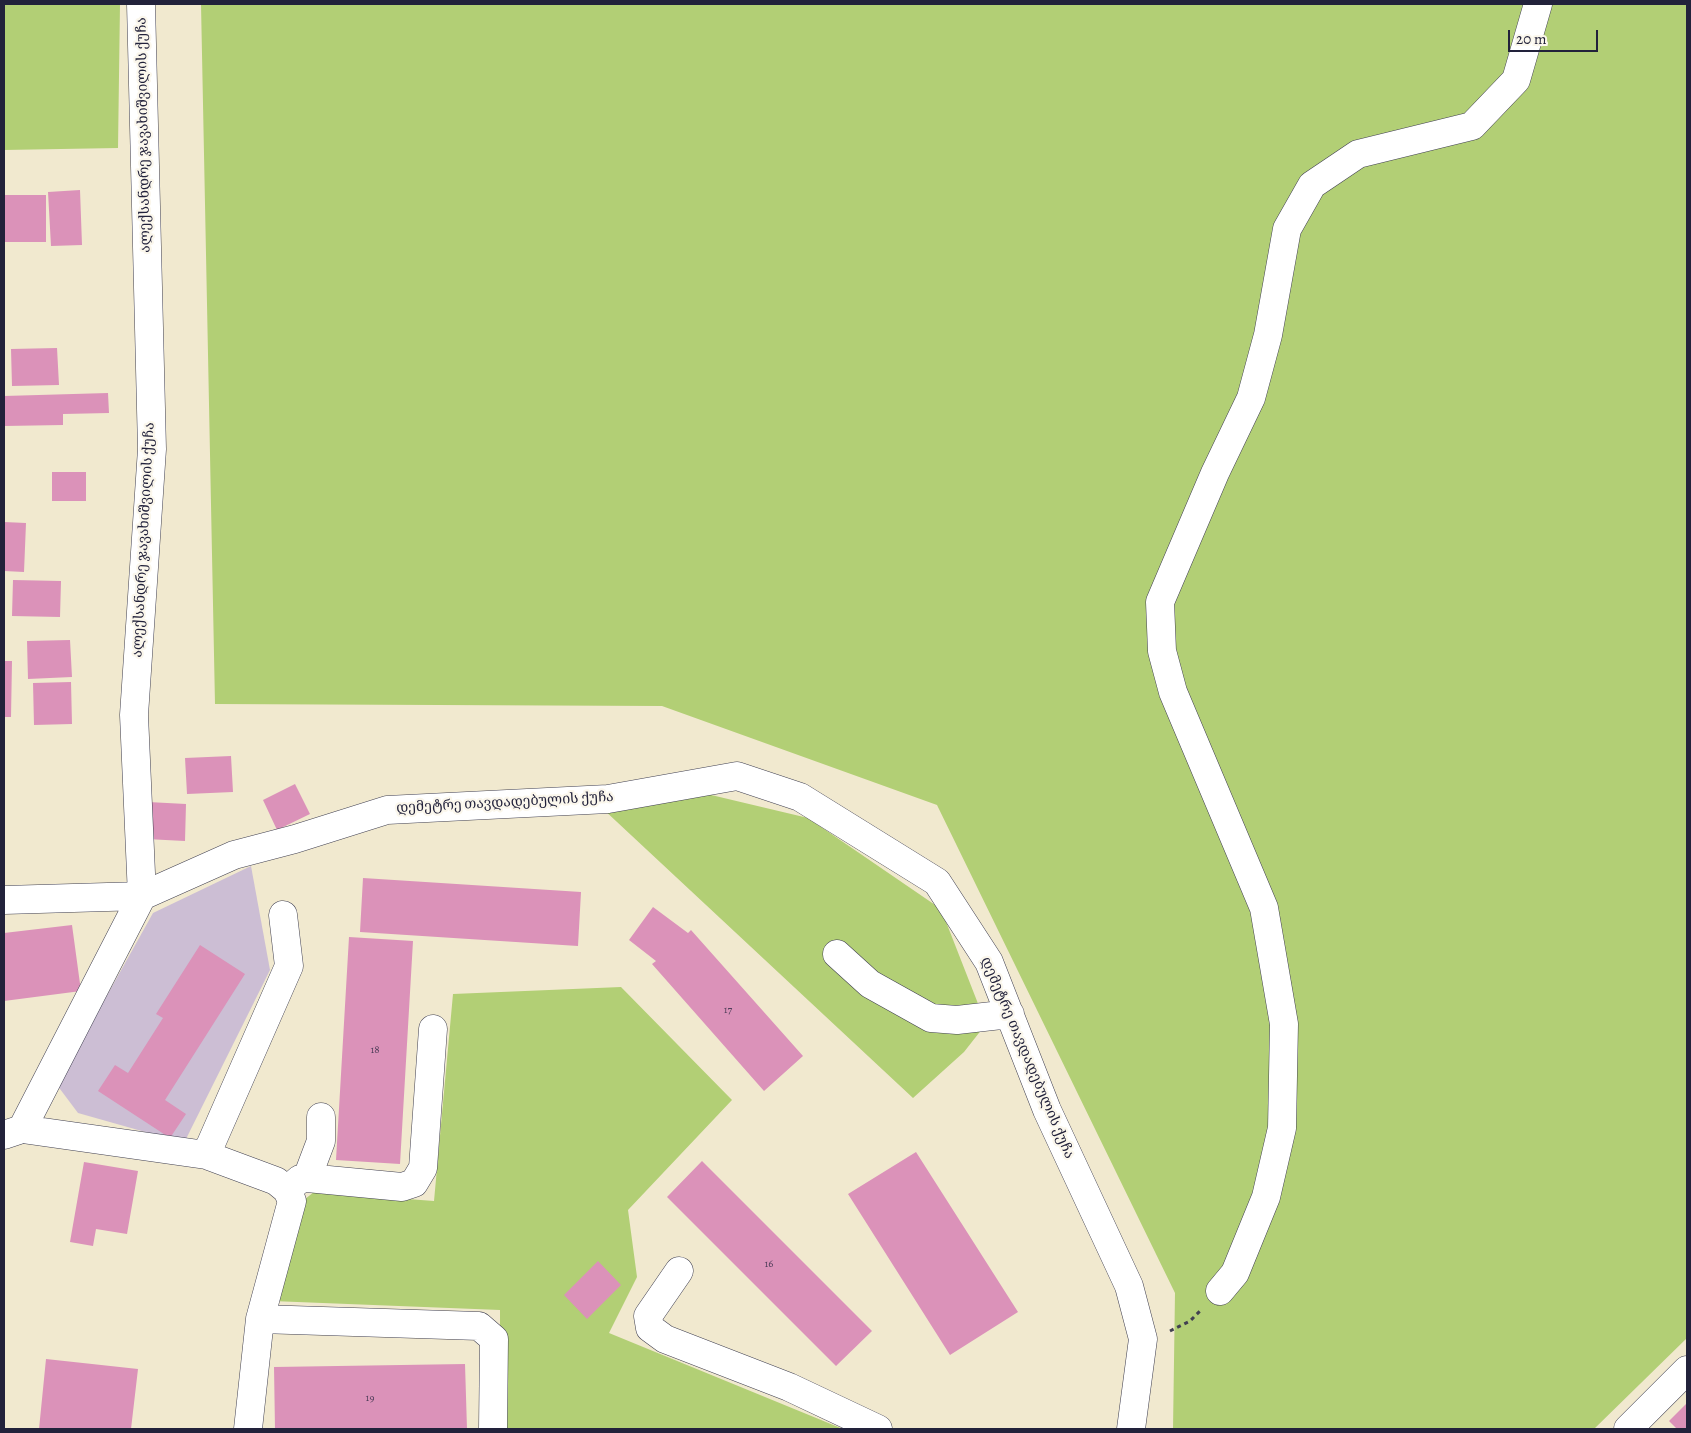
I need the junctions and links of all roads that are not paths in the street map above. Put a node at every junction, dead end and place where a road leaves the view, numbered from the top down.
1 (141, 4) edge
2 (1538, 4) edge
3 (142, 896) junction
4 (4, 900) edge
5 (283, 915) dead end
6 (837, 954) dead end
7 (1010, 1014) junction
8 (433, 1029) dead end
9 (320, 1117) dead end
10 (13, 1132) edge
11 (206, 1155) junction
12 (297, 1184) junction
13 (679, 1271) dead end
14 (1220, 1291) road end
15 (260, 1319) junction
16 (1687, 1370) edge
17 (1128, 1428) edge
18 (1632, 1428) edge
19 (248, 1429) edge
20 (492, 1429) edge
21 (878, 1429) edge

1 - 3 street, ალექსანდრე ჯავახიშვილის ქუჩა
2 - 14 street
3 - 4 street, დემეტრე თავდადებულის ქუჩა
3 - 7 street, დემეტრე თავდადებულის ქუჩა
3 - 10 street
5 - 11 street
6 - 7 street
7 - 17 street, დემეტრე თავდადებულის ქუჩა
8 - 12 street
9 - 12 street
10 - 11 street
11 - 12 street
12 - 15 street
13 - 21 street
15 - 19 street
15 - 20 street
16 - 18 street

